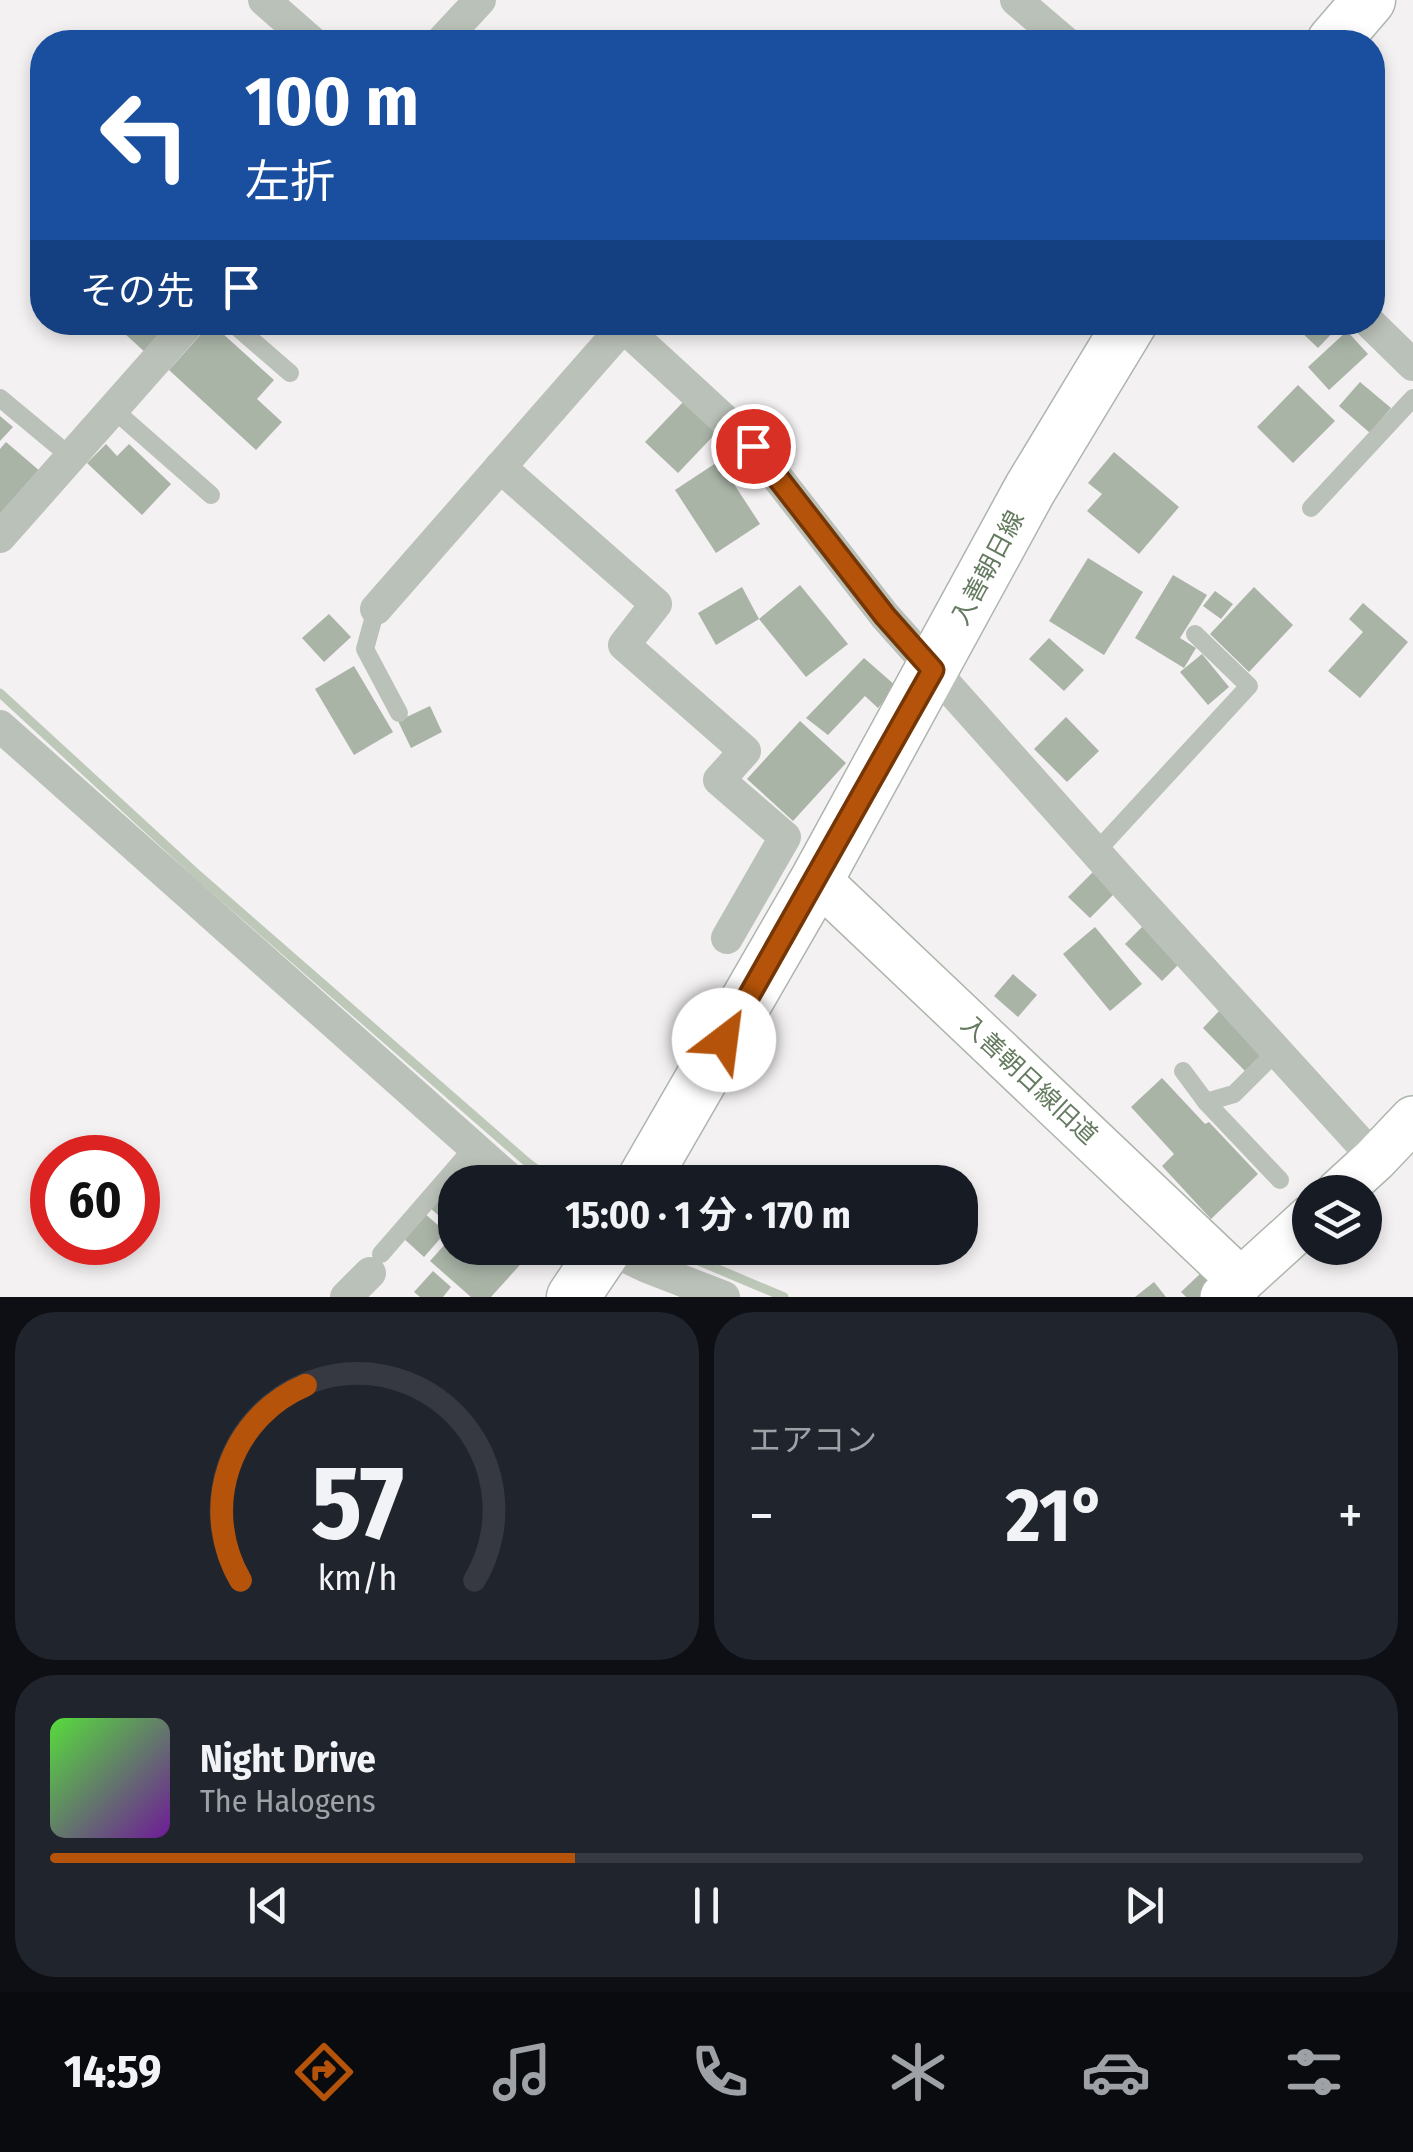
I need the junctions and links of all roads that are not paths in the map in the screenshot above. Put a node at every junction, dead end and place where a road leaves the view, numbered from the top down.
1 (264, 0) edge
2 (480, 0) edge
3 (1016, 0) edge
4 (1368, 0) edge
5 (298, 30) edge
6 (452, 30) edge
7 (1050, 30) edge
8 (1343, 30) edge
9 (179, 335) edge
10 (246, 335) edge
11 (612, 335) edge
12 (631, 335) edge
13 (1123, 335) edge
14 (1382, 335) edge
15 (1413, 365) edge
16 (290, 373) dead end
17 (0, 398) edge
18 (1413, 398) edge
19 (114, 409) junction
20 (71, 457) junction
21 (500, 467) junction
22 (211, 495) dead end
23 (1310, 508) dead end
24 (0, 537) edge
25 (376, 609) joint
26 (1195, 634) dead end
27 (933, 670) junction
28 (399, 712) dead end
29 (0, 726) edge
30 (1096, 852) junction
31 (817, 878) junction
32 (727, 938) dead end
33 (1276, 1051) junction
34 (1183, 1070) dead end
35 (1206, 1102) junction
36 (1413, 1119) edge
37 (473, 1148) junction
38 (1375, 1159) junction
39 (493, 1165) edge
40 (652, 1165) edge
41 (1357, 1175) edge
42 (1280, 1180) dead end
43 (1292, 1237) edge
44 (376, 1264) joint
45 (595, 1265) edge
46 (645, 1265) edge
47 (1241, 1292) edge
48 (346, 1297) edge
49 (574, 1297) edge
50 (724, 1297) edge

1 - 5 street
2 - 6 street
3 - 7 street
4 - 8 main road
9 - 19 street
10 - 16 lane
11 - 21 street
12 - 27 street
13 - 27 main road, 入善朝日線
14 - 15 street
17 - 20 lane
18 - 23 lane
19 - 20 street
19 - 22 lane
20 - 24 street
21 - 25 street
21 - 32 street
25 - 28 lane
26 - 30 lane
27 - 30 street
27 - 31 main road, 入善朝日線
29 - 37 street
30 - 33 street
31 - 40 main road, 入善朝日線
31 - 47 street, 入善朝日線旧道
33 - 35 lane
33 - 38 street
34 - 35 lane
35 - 42 lane
36 - 38 street
37 - 39 street
37 - 44 lane
38 - 41 street
43 - 47 street, 入善朝日線旧道
44 - 48 street
45 - 49 main road
46 - 50 street

